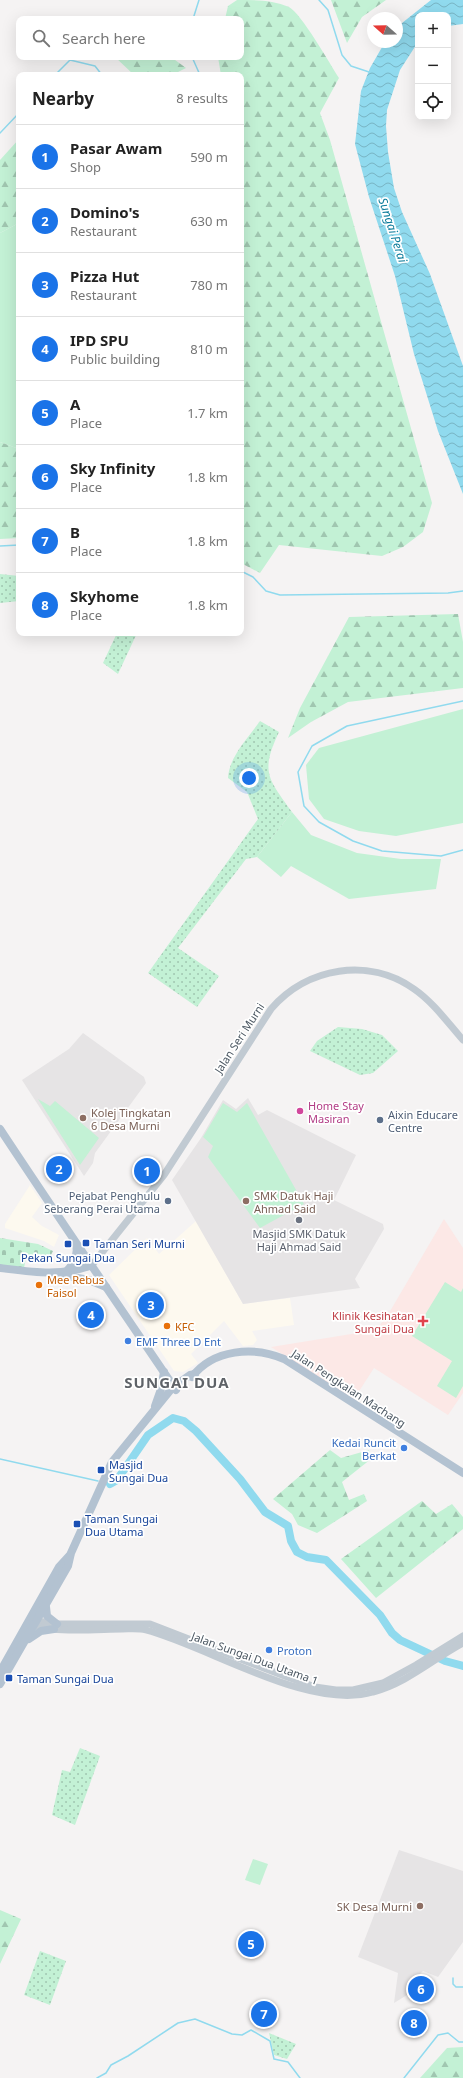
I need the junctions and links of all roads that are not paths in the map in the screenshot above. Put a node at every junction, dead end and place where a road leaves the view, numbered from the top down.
1 (463, 1040) edge
2 (0, 1129) edge
3 (75, 1244) junction
4 (92, 1265) junction
5 (0, 1268) edge
6 (65, 1273) junction
7 (56, 1274) junction
8 (107, 1287) junction
9 (164, 1372) junction
10 (194, 1374) junction
11 (186, 1378) junction
12 (173, 1391) junction
13 (154, 1409) junction
14 (463, 1473) edge
15 (72, 1553) junction
16 (46, 1607) junction
17 (33, 1622) junction
18 (55, 1626) junction
19 (463, 1636) edge
20 (463, 1643) edge
21 (24, 1644) junction
22 (450, 1648) junction
23 (0, 1672) edge
24 (0, 1684) edge

1 - 4 street, Jalan Seri Murni
2 - 3 main road
3 - 4 main road
3 - 6 main road
4 - 6 main road
4 - 8 main road
5 - 7 main road
6 - 7 main road
7 - 8 main road
8 - 9 main road
9 - 11 main road
9 - 12 main road
9 - 13 main road
10 - 11 main road, Jalan Pengkalan Machang
10 - 12 main road, Jalan Pengkalan Machang
10 - 14 main road, Jalan Pengkalan Machang
11 - 12 main road, Jalan Pengkalan Machang
12 - 13 main road
13 - 15 main road
15 - 16 main road
15 - 17 main road
16 - 17 main road
16 - 18 main road
17 - 18 street, Jalan Sungai Dua Utama 1
17 - 21 main road
17 - 23 main road
18 - 21 main road
18 - 22 street, Jalan Sungai Dua Utama 1
19 - 22 street, Jalan Sungai Dua Utama 1
20 - 22 street, Jalan Sungai Dua Utama 1
21 - 24 main road

